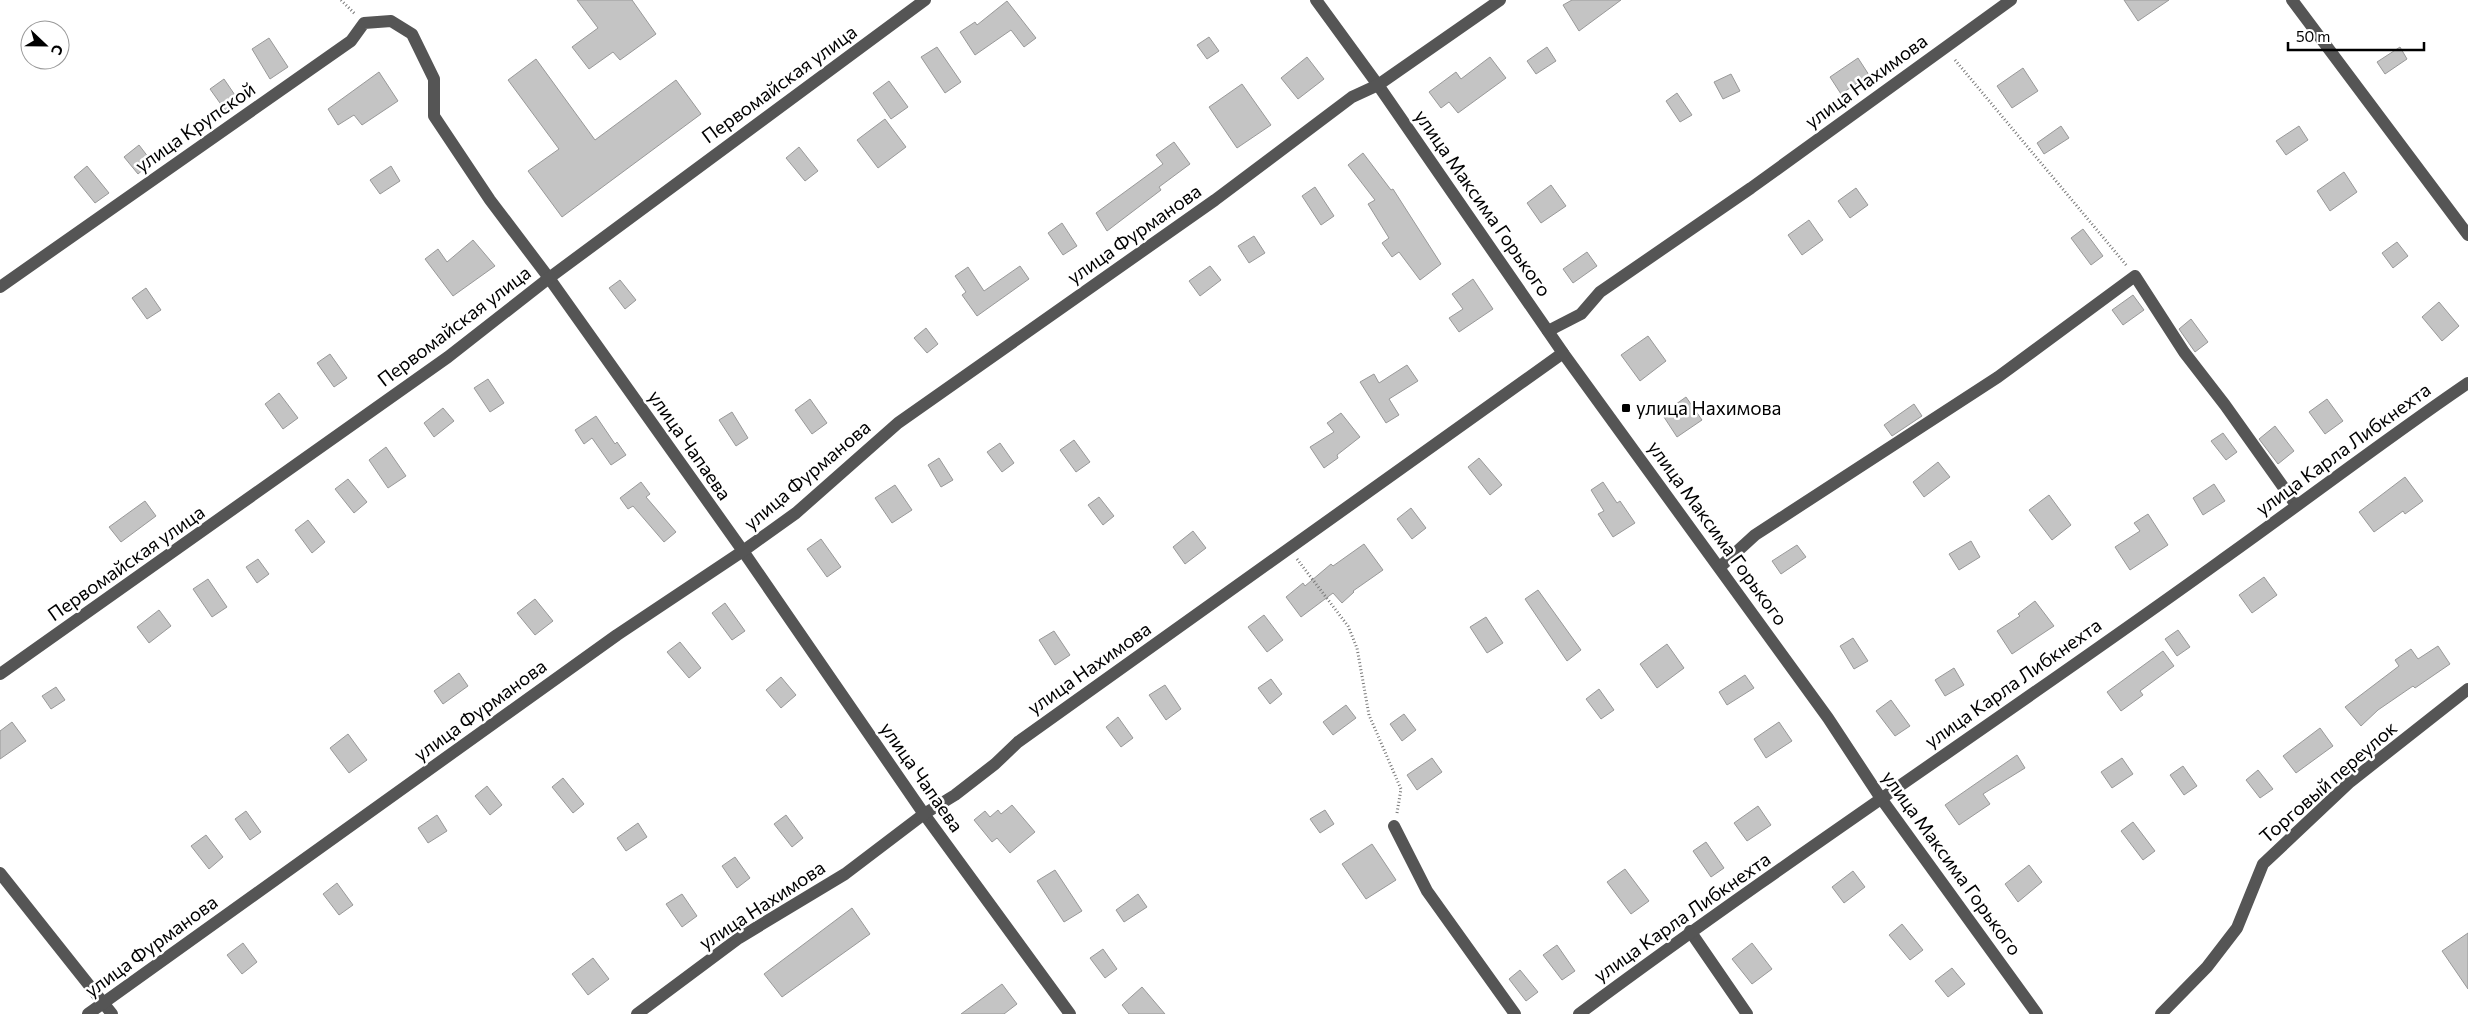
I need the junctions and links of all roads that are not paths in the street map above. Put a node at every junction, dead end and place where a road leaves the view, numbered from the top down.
1 (925, 0) edge
2 (1316, 0) edge
3 (1500, 0) edge
4 (2011, 0) edge
5 (2292, 0) edge
6 (412, 34) joint
7 (1378, 85) junction
8 (2468, 235) edge
9 (549, 278) junction
10 (0, 287) edge
11 (1548, 331) junction
12 (1563, 353) junction
13 (2468, 383) edge
14 (2296, 505) junction
15 (743, 551) junction
16 (1720, 567) junction
17 (0, 674) edge
18 (2468, 690) edge
19 (1880, 797) junction
20 (924, 814) junction
21 (1394, 826) road end
22 (0, 873) edge
23 (1690, 931) junction
24 (104, 1003) junction
25 (2164, 1013) edge
26 (88, 1014) edge
27 (112, 1014) edge
28 (636, 1014) edge
29 (1070, 1014) edge
30 (1515, 1014) edge
31 (1579, 1014) edge
32 (1747, 1014) edge
33 (2037, 1014) edge

1 - 9 street, Первомайская улица
2 - 7 street, улица Максима Горького
3 - 7 street, улица Фурманова
4 - 11 street, улица Нахимова
5 - 8 street
6 - 9 street, улица Чапаева
6 - 10 street, улица Крупской
7 - 11 street, улица Максима Горького
7 - 15 street, улица Фурманова
9 - 15 street, улица Чапаева
9 - 17 street, Первомайская улица
11 - 12 street, улица Максима Горького
12 - 16 street, улица Максима Горького
12 - 20 street, улица Нахимова
13 - 14 street, улица Карла Либкнехта
14 - 16 street
14 - 19 street, улица Карла Либкнехта
15 - 20 street, улица Чапаева
15 - 24 street, улица Фурманова
16 - 19 street, улица Максима Горького
18 - 25 street, Торговый переулок
19 - 23 street, улица Карла Либкнехта
19 - 33 street, улица Максима Горького
20 - 28 street, улица Нахимова
20 - 29 street, улица Чапаева
21 - 30 street
22 - 24 street
23 - 31 street, улица Карла Либкнехта
23 - 32 street
24 - 26 street, улица Фурманова
24 - 27 street

